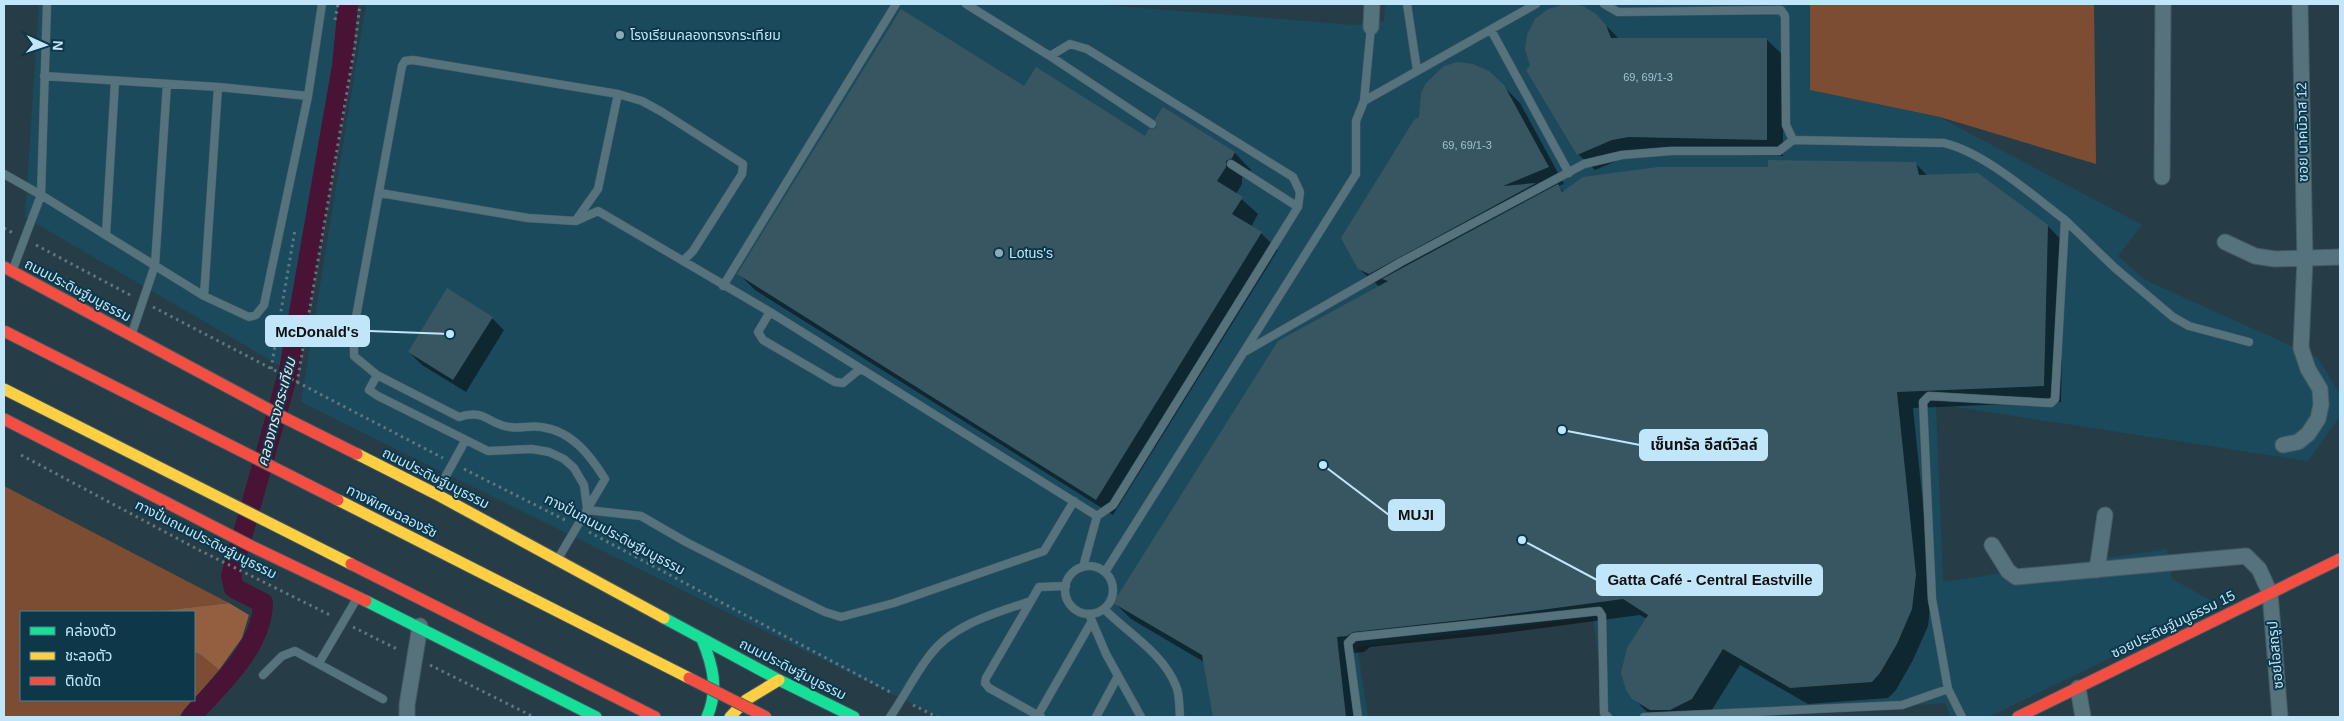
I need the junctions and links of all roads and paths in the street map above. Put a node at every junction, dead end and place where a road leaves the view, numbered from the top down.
1 (47, 4) edge
2 (322, 4) edge
3 (360, 4) edge
4 (896, 4) edge
5 (966, 4) edge
6 (1372, 4) edge
7 (1407, 4) edge
8 (1536, 4) edge
9 (1604, 4) edge
10 (2163, 4) edge
11 (2300, 4) edge
12 (1371, 27) joint
13 (1491, 30) junction
14 (1050, 56) junction
15 (1417, 70) junction
16 (44, 76) junction
17 (115, 81) junction
18 (167, 84) junction
19 (218, 87) junction
20 (618, 94) junction
21 (308, 96) junction
22 (1364, 101) junction
23 (1152, 124) dead end
24 (1793, 140) junction
25 (1231, 164) dead end
26 (1569, 173) junction
27 (4, 174) edge
28 (2162, 177) dead end
29 (380, 193) junction
30 (41, 194) junction
31 (1298, 207) junction
32 (2065, 220) junction
33 (576, 221) junction
34 (106, 234) junction
35 (2225, 242) dead end
36 (2340, 257) edge
37 (2305, 260) junction
38 (683, 261) junction
39 (154, 265) junction
40 (8, 269) edge
41 (723, 286) junction
42 (204, 296) junction
43 (770, 312) junction
44 (4, 331) edge
45 (131, 335) junction
46 (2249, 342) dead end
47 (1244, 352) junction
48 (860, 369) junction
49 (280, 374) dead end
50 (377, 375) junction
51 (297, 383) junction
52 (4, 389) edge
53 (4, 419) edge
54 (465, 441) junction
55 (2283, 445) dead end
56 (12, 450) dead end
57 (453, 464) junction
58 (436, 494) junction
59 (1074, 501) junction
60 (587, 510) junction
61 (1097, 516) junction
62 (2105, 516) dead end
63 (578, 526) junction
64 (1992, 545) dead end
65 (2340, 559) edge
66 (558, 560) junction
67 (1083, 567) junction
68 (2096, 570) junction
69 (1105, 572) junction
70 (1066, 586) junction
71 (2270, 593) junction
72 (358, 596) junction
73 (1031, 601) junction
74 (1104, 609) junction
75 (1091, 618) junction
76 (343, 622) junction
77 (420, 626) junction
78 (702, 639) junction
79 (415, 658) junction
80 (319, 663) junction
81 (263, 675) dead end
82 (1118, 676) junction
83 (778, 680) junction
84 (2078, 688) junction
85 (1948, 689) junction
86 (383, 699) dead end
87 (902, 699) junction
88 (1040, 716) edge
89 (407, 717) edge
90 (534, 717) edge
91 (596, 717) edge
92 (655, 717) edge
93 (707, 717) edge
94 (730, 717) edge
95 (766, 717) edge
96 (854, 717) edge
97 (890, 717) edge
98 (937, 717) edge
99 (1096, 717) edge
100 (1141, 717) edge
101 (1180, 717) edge
102 (1358, 717) edge
103 (1608, 717) edge
104 (1644, 717) edge
105 (1962, 717) edge
106 (2018, 717) edge
107 (2083, 717) edge
108 (2280, 717) edge

1 - 16 lane
2 - 21 lane
3 - 51 path
4 - 41 lane
5 - 14 lane
6 - 12 street
7 - 15 lane
8 - 13 lane
9 - 24 lane
10 - 28 street
11 - 37 street, ซอย นาคนิวาส 12
12 - 22 lane
13 - 15 lane
13 - 26 lane
14 - 23 lane
14 - 31 lane
15 - 22 lane
16 - 17 lane
16 - 30 lane
17 - 18 lane
17 - 34 lane
18 - 19 lane
18 - 39 lane
19 - 21 lane
19 - 42 lane
20 - 29 lane
20 - 33 lane
20 - 38 lane
21 - 42 lane
22 - 47 lane
24 - 26 lane
24 - 32 lane
25 - 31 lane
26 - 47 lane
27 - 30 lane
29 - 33 lane
29 - 50 lane
30 - 34 lane
30 - 40 lane
31 - 61 lane
32 - 46 lane
32 - 85 lane
33 - 38 lane
34 - 39 lane
35 - 37 street
36 - 37 street
37 - 55 street, ซอย นาคนิวาส 12
38 - 41 lane
39 - 42 lane
39 - 45 lane
40 - 45 main road, ถนนประดิษฐ์มนูธรรม
41 - 43 lane
43 - 48 lane
43 - 48 lane
44 - 95 main road, ทางพิเศษฉลองรัช, bridge
45 - 58 main road, ถนนประดิษฐ์มนูธรรม
47 - 69 lane
48 - 59 lane
49 - 51 path, ทางปั่นถนนประดิษฐ์มนูธรรม
50 - 54 lane
50 - 60 lane
51 - 57 path, ทางปั่นถนนประดิษฐ์มนูธรรม
52 - 92 main road
53 - 72 main road
54 - 57 lane
54 - 60 lane
56 - 76 path, ทางปั่นถนนประดิษฐ์มนูธรรม
57 - 58 lane
57 - 63 path, ทางปั่นถนนประดิษฐ์มนูธรรม
58 - 66 main road, ถนนประดิษฐ์มนูธรรม
59 - 60 lane
59 - 61 lane
60 - 63 lane
61 - 67 lane
62 - 68 street
63 - 66 lane
63 - 87 path, ทางปั่นถนนประดิษฐ์มนูธรรม
64 - 68 street, ซอยโอสถรูป
65 - 71 main road, ซอยประดิษฐ์มนูธรรม 15
66 - 78 main road, ถนนประดิษฐ์มนูธรรม
67 - 69 lane
67 - 70 lane
68 - 71 street, ซอยโอสถรูป
69 - 74 lane
70 - 73 lane
70 - 75 lane
71 - 84 main road, ซอยประดิษฐ์มนูธรรม 15
71 - 108 street, ซอยโอสถรูป
72 - 76 lane
72 - 77 main road
73 - 87 lane
73 - 88 lane
74 - 75 lane
74 - 101 lane
75 - 82 lane
75 - 88 lane
76 - 79 path, ทางปั่นถนนประดิษฐ์มนูธรรม
76 - 80 lane
77 - 79 street
77 - 91 main road
78 - 83 main road, ถนนประดิษฐ์มนูธรรม
78 - 93 main road
79 - 89 street
79 - 90 path, ทางปั่นถนนประดิษฐ์มนูธรรม
80 - 81 lane
80 - 86 lane
82 - 99 lane
82 - 100 lane
83 - 94 main road
83 - 96 main road, ถนนประดิษฐ์มนูธรรม
84 - 106 main road, ซอยประดิษฐ์มนูธรรม 15
84 - 107 street
85 - 104 lane
85 - 105 lane
87 - 97 lane
87 - 98 path, ทางปั่นถนนประดิษฐ์มนูธรรม
102 - 103 lane

